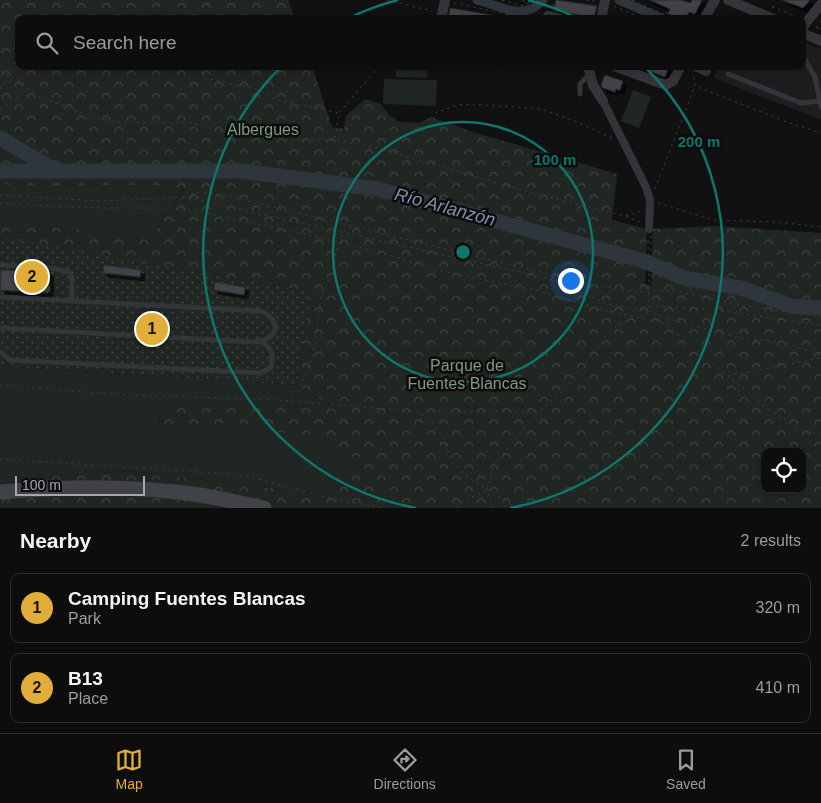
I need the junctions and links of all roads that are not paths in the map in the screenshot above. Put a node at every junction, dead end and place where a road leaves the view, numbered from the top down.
1 (715, 0) edge
2 (728, 0) edge
3 (448, 1) edge
4 (605, 1) edge
5 (821, 4) edge
6 (441, 15) edge
7 (602, 15) edge
8 (706, 15) edge
9 (764, 15) edge
10 (806, 18) edge
11 (808, 32) edge
12 (821, 41) edge
13 (806, 59) edge
14 (589, 70) edge
15 (625, 70) edge
16 (679, 70) edge
17 (728, 74) dead end
18 (580, 94) dead end
19 (603, 101) joint
20 (820, 104) edge
21 (649, 227) road end
22 (0, 265) edge
23 (0, 297) edge
24 (72, 301) junction
25 (0, 328) edge
26 (262, 342) junction
27 (0, 352) edge
28 (0, 492) edge
29 (264, 508) edge

1 - 8 street
2 - 9 street
3 - 6 street
4 - 7 street
5 - 10 street
11 - 12 street
13 - 20 lane
14 - 18 lane
14 - 19 street
15 - 16 street
17 - 20 lane
19 - 21 street
22 - 24 lane
23 - 24 lane
24 - 26 lane
25 - 26 lane
26 - 27 lane
28 - 29 main road

